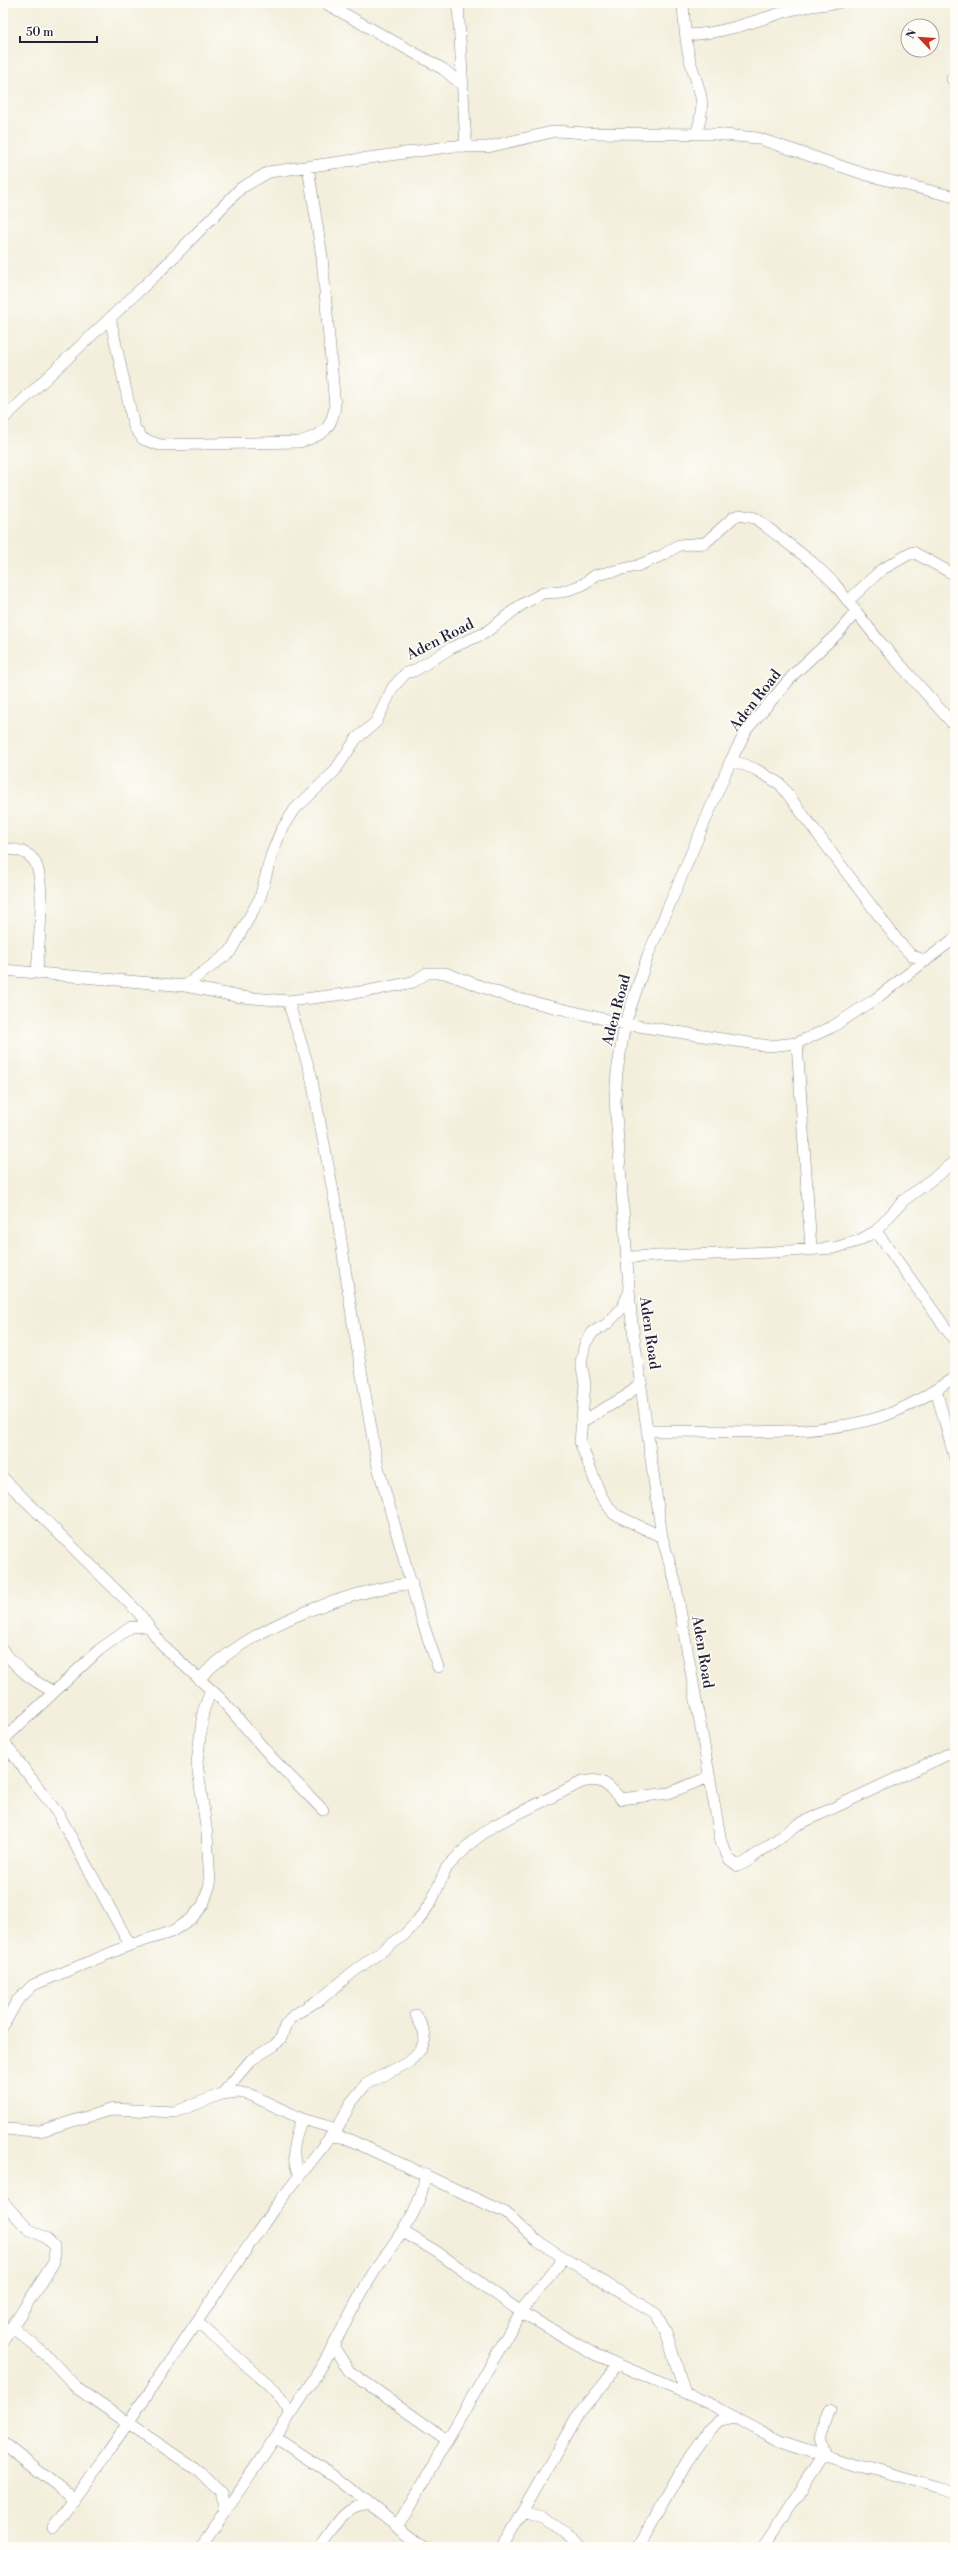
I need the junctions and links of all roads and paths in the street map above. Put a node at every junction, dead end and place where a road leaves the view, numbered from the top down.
1 (325, 3) edge
2 (458, 3) edge
3 (683, 3) edge
4 (838, 3) edge
5 (686, 35) junction
6 (461, 84) junction
7 (696, 134) junction
8 (466, 146) junction
9 (308, 166) junction
10 (955, 197) edge
11 (110, 318) junction
12 (3, 419) edge
13 (955, 575) edge
14 (848, 601) junction
15 (856, 612) junction
16 (955, 726) edge
17 (731, 760) junction
18 (3, 848) edge
19 (955, 938) edge
20 (926, 961) junction
21 (3, 970) edge
22 (37, 973) junction
23 (185, 986) junction
24 (288, 1001) junction
25 (625, 1024) junction
26 (798, 1043) junction
27 (955, 1162) edge
28 (876, 1231) junction
29 (811, 1248) junction
30 (628, 1257) junction
31 (629, 1292) junction
32 (955, 1341) edge
33 (955, 1377) edge
34 (642, 1381) junction
35 (936, 1390) junction
36 (583, 1421) junction
37 (647, 1431) junction
38 (955, 1459) edge
39 (3, 1478) edge
40 (662, 1537) junction
41 (412, 1583) junction
42 (148, 1626) junction
43 (3, 1651) edge
44 (438, 1667) dead end
45 (199, 1679) junction
46 (211, 1690) junction
47 (54, 1692) junction
48 (3, 1740) edge
49 (955, 1751) edge
50 (709, 1777) junction
51 (323, 1810) dead end
52 (130, 1945) junction
53 (416, 2015) dead end
54 (3, 2026) edge
55 (222, 2094) junction
56 (302, 2119) junction
57 (3, 2128) edge
58 (334, 2133) junction
59 (425, 2174) junction
60 (299, 2175) junction
61 (3, 2202) edge
62 (402, 2232) junction
63 (564, 2258) junction
64 (521, 2312) junction
65 (197, 2322) junction
66 (12, 2327) junction
67 (3, 2341) edge
68 (333, 2346) junction
69 (614, 2364) junction
70 (685, 2393) junction
71 (830, 2410) dead end
72 (291, 2414) junction
73 (736, 2418) junction
74 (126, 2424) junction
75 (276, 2438) junction
76 (447, 2440) junction
77 (3, 2443) edge
78 (824, 2456) junction
79 (955, 2494) edge
80 (74, 2499) junction
81 (367, 2505) junction
82 (226, 2509) junction
83 (524, 2512) junction
84 (396, 2526) junction
85 (53, 2527) dead end
86 (200, 2547) edge
87 (320, 2547) edge
88 (424, 2547) edge
89 (502, 2547) edge
90 (580, 2547) edge
91 (638, 2547) edge
92 (763, 2547) edge

1 - 6 street
2 - 6 street
3 - 5 street
4 - 5 street
5 - 7 street
6 - 8 street
7 - 8 street
7 - 10 street
8 - 9 street
9 - 11 street
9 - 11 street
11 - 12 street
13 - 14 street
14 - 15 street, Aden Road
14 - 23 street, Aden Road
15 - 16 street, Aden Road
15 - 17 street, Aden Road
17 - 20 street
17 - 25 street, Aden Road
18 - 22 street
19 - 20 street
20 - 26 street
21 - 22 street
22 - 23 street
23 - 24 street
24 - 25 street
24 - 41 street
25 - 26 street
25 - 30 street, Aden Road
26 - 29 street
27 - 28 street
28 - 29 street
28 - 32 street
29 - 30 street
30 - 31 street, Aden Road
31 - 34 street, Aden Road
31 - 36 street
33 - 35 street
34 - 36 street
34 - 37 street, Aden Road
35 - 37 street
35 - 38 street
36 - 40 street
37 - 40 street, Aden Road
39 - 42 street
40 - 50 street, Aden Road
41 - 44 street
41 - 45 street
42 - 45 street
42 - 47 street
43 - 47 street
45 - 46 street
46 - 51 street
46 - 52 street
47 - 48 street
48 - 52 street
49 - 50 street, Aden Road
50 - 55 street
52 - 54 street
53 - 58 street
55 - 56 street
55 - 57 street
56 - 58 street
56 - 60 street
58 - 59 street
58 - 60 street
59 - 62 street
59 - 63 street
60 - 65 street
61 - 66 street
62 - 64 street
62 - 68 street
63 - 64 street
63 - 70 street
64 - 69 street
64 - 76 street
65 - 72 street
65 - 74 street
66 - 67 street
66 - 74 street
68 - 72 street
68 - 76 street
69 - 70 street
69 - 83 street
70 - 73 street
71 - 78 street
72 - 75 street
73 - 78 street
73 - 91 street
74 - 80 street
74 - 82 street
75 - 81 street
75 - 82 street
76 - 84 street
77 - 80 street
78 - 79 street
78 - 92 street
80 - 85 street
81 - 84 street
81 - 87 street
82 - 86 street
83 - 89 street
83 - 90 street
84 - 88 street

